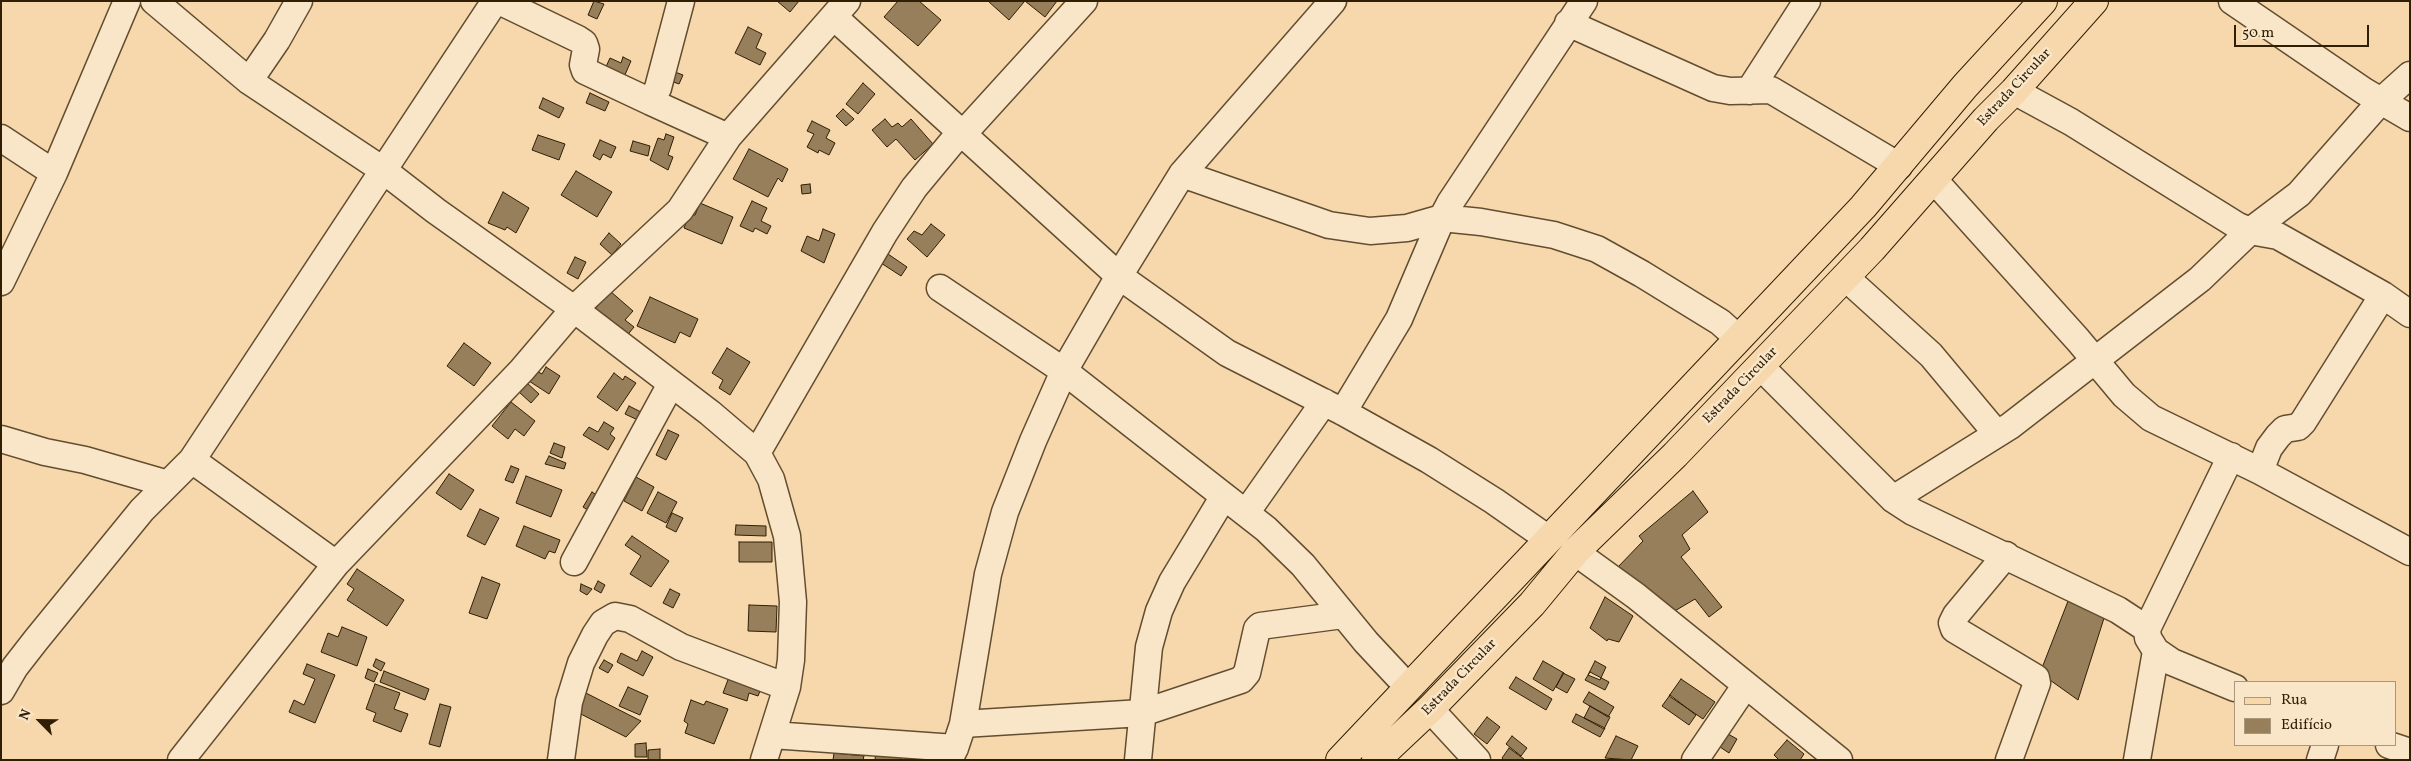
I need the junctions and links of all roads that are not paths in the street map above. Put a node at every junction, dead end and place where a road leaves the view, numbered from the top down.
1 (127, 1) edge
2 (154, 1) edge
3 (299, 1) edge
4 (497, 1) edge
5 (681, 1) edge
6 (1084, 1) edge
7 (1333, 1) edge
8 (1584, 1) edge
9 (1806, 1) edge
10 (2043, 1) edge
11 (2094, 1) edge
12 (2232, 1) edge
13 (841, 9) edge
14 (1568, 23) junction
15 (2410, 75) edge
16 (249, 81) junction
17 (1749, 91) junction
18 (2014, 91) junction
19 (652, 102) junction
20 (2380, 102) junction
21 (2410, 118) edge
22 (962, 135) junction
23 (728, 137) junction
24 (1, 138) edge
25 (1899, 166) junction
26 (383, 170) junction
27 (54, 173) junction
28 (1182, 174) junction
29 (1934, 180) junction
30 (1442, 218) junction
31 (2250, 231) junction
32 (1119, 276) junction
33 (1846, 277) junction
34 (1, 282) edge
35 (940, 288) dead end
36 (2383, 295) junction
37 (574, 309) junction
38 (2410, 314) edge
39 (1738, 338) junction
40 (2094, 360) junction
41 (1760, 366) junction
42 (1064, 371) junction
43 (671, 384) junction
44 (1333, 407) junction
45 (1997, 434) junction
46 (1, 439) edge
47 (757, 453) junction
48 (2231, 456) junction
49 (192, 460) junction
50 (2260, 471) junction
51 (168, 484) junction
52 (1224, 496) junction
53 (1893, 499) junction
54 (1246, 513) junction
55 (1548, 538) junction
56 (1575, 552) junction
57 (2410, 552) edge
58 (2006, 556) junction
59 (574, 562) dead end
60 (336, 564) junction
61 (1343, 615) junction
62 (2152, 640) junction
63 (1745, 686) junction
64 (787, 687) junction
65 (1408, 687) junction
66 (2234, 688) edge
67 (1, 691) edge
68 (1430, 709) junction
69 (1142, 713) junction
70 (772, 735) junction
71 (956, 744) edge
72 (2325, 746) edge
73 (2392, 746) edge
74 (2410, 752) edge
75 (181, 760) edge
76 (561, 760) edge
77 (764, 760) edge
78 (1138, 760) edge
79 (1340, 760) edge
80 (1376, 760) edge
81 (1477, 760) edge
82 (1695, 760) edge
83 (1839, 760) edge
84 (2009, 760) edge
85 (2137, 760) edge
86 (2320, 760) edge

1 - 27 street
2 - 16 street
3 - 16 street
4 - 19 street
4 - 26 street
5 - 19 street
6 - 22 street
7 - 28 street
8 - 14 street
9 - 17 street
10 - 25 main road
11 - 18 main road, Estrada Circular
12 - 20 street
13 - 22 street
13 - 23 street
14 - 17 street
14 - 30 street
15 - 20 street
16 - 26 street
17 - 25 street
18 - 29 main road, Estrada Circular
18 - 31 street
19 - 23 street
20 - 21 street
20 - 31 street
22 - 32 street
22 - 47 street
23 - 37 street
24 - 27 street
25 - 39 main road
26 - 37 street
26 - 49 street
27 - 34 street
28 - 30 street
28 - 32 street
29 - 33 main road, Estrada Circular
29 - 40 street
30 - 39 street
30 - 44 street
31 - 36 street
31 - 40 street
32 - 42 street
32 - 44 street
33 - 41 main road, Estrada Circular
33 - 45 street
35 - 42 street
36 - 38 street
36 - 50 street
37 - 43 street
37 - 60 street
39 - 55 main road
40 - 45 street
40 - 48 street
41 - 53 street
41 - 56 main road, Estrada Circular
42 - 52 street
42 - 71 street
43 - 47 street
43 - 59 street
44 - 54 street
44 - 55 street
45 - 53 street
46 - 51 street
47 - 64 street
48 - 50 street
48 - 62 street
49 - 51 street
49 - 60 street
50 - 57 street
51 - 67 street
52 - 54 street
52 - 69 street
53 - 58 street
54 - 61 street
55 - 65 main road
56 - 63 street
56 - 68 main road, Estrada Circular
58 - 62 street
58 - 84 street
60 - 75 street
61 - 65 street
61 - 69 street
62 - 66 street
62 - 85 street
63 - 82 street
63 - 83 street
64 - 70 street
64 - 76 street
65 - 79 main road
68 - 80 main road, Estrada Circular
68 - 81 street
69 - 71 street
69 - 78 street
70 - 71 street
70 - 77 street
72 - 86 street
73 - 74 street

